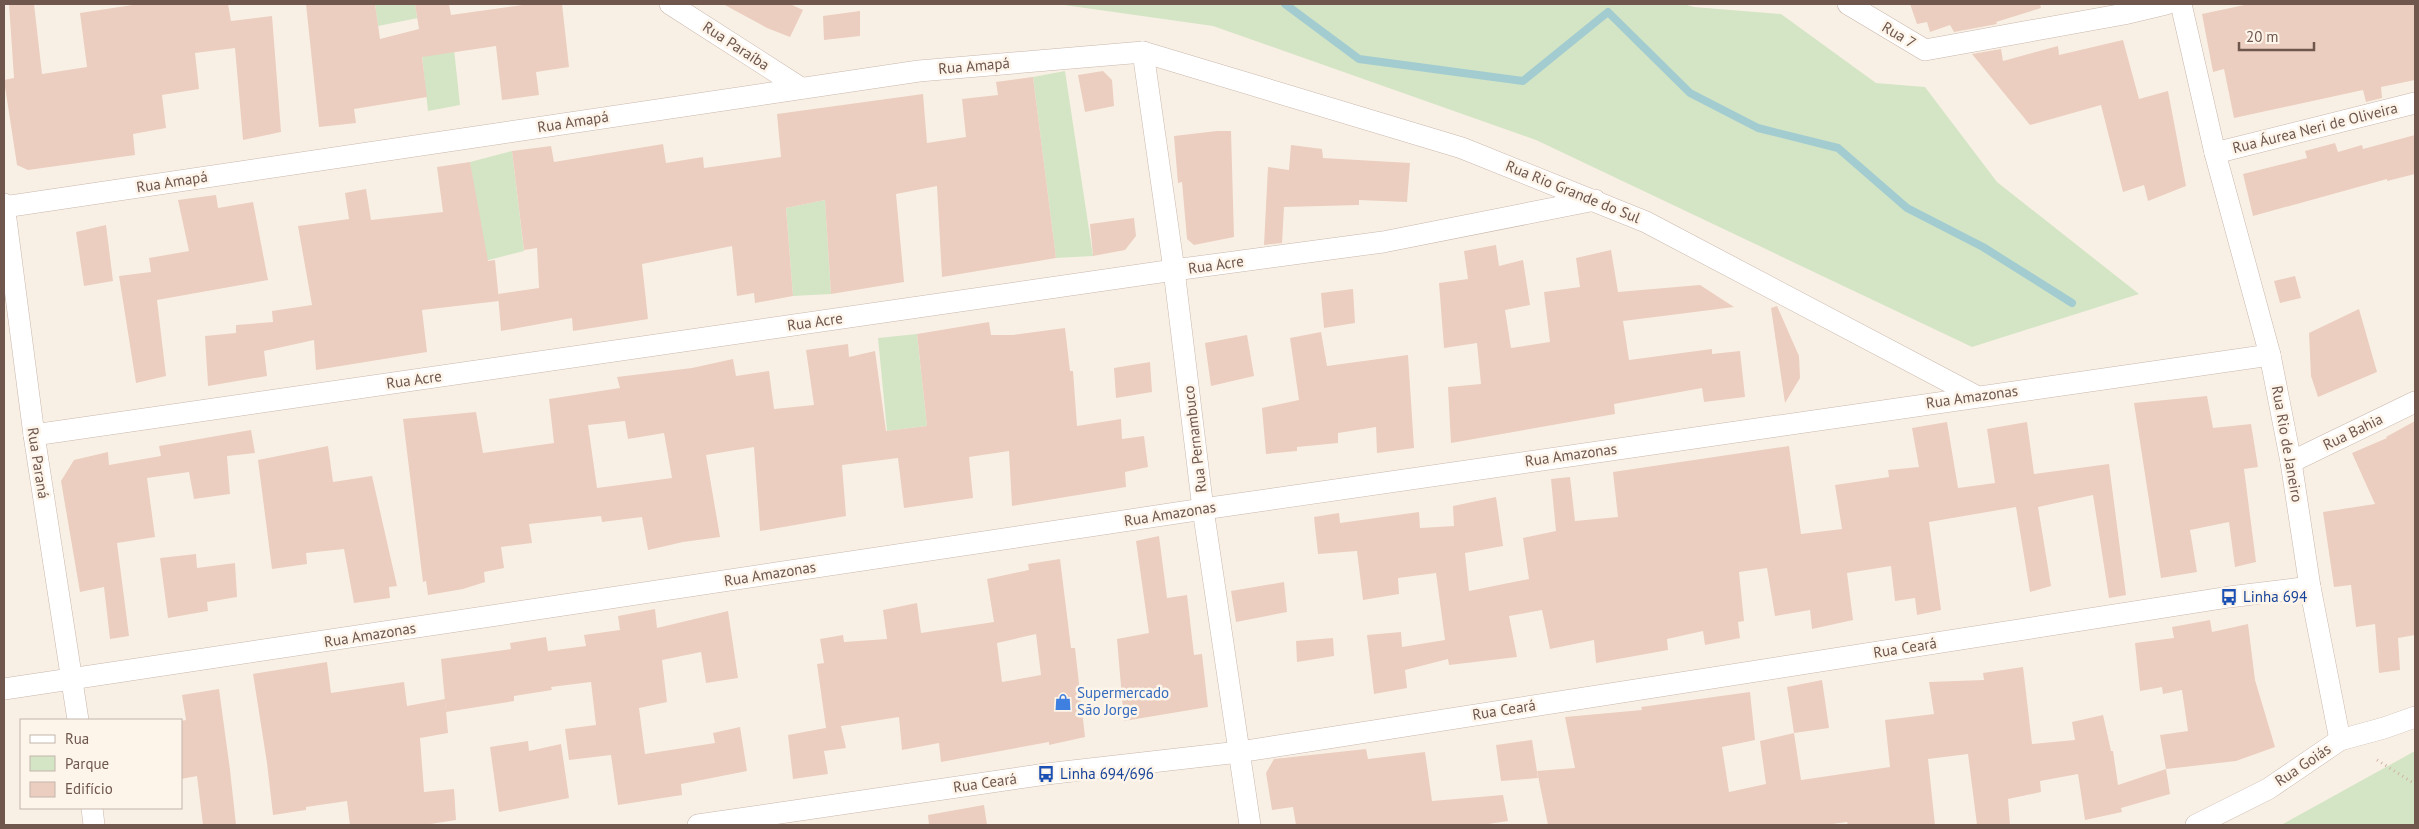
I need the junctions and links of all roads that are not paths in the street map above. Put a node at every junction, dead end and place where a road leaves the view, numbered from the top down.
1 (670, 4) edge
2 (1848, 4) edge
3 (2166, 4) edge
4 (2181, 4) edge
5 (1143, 52) junction
6 (801, 88) junction
7 (2415, 103) edge
8 (2215, 153) junction
9 (1595, 200) junction
10 (4, 206) edge
11 (1174, 270) junction
12 (2270, 355) junction
13 (1976, 396) junction
14 (2415, 402) edge
15 (34, 435) junction
16 (2291, 462) junction
17 (1203, 509) junction
18 (2310, 587) junction
19 (72, 680) junction
20 (4, 689) edge
21 (2415, 717) edge
22 (78, 719) edge
23 (2340, 740) junction
24 (1239, 752) junction
25 (92, 809) edge
26 (94, 825) edge
27 (698, 825) edge
28 (1250, 825) edge
29 (2196, 825) edge

1 - 6 street, Rua Paraíba
2 - 3 street, Rua 7
4 - 8 street, Rua Rio de Janeiro
5 - 6 street, Rua Amapá
5 - 9 street, Rua Rio Grande do Sul
5 - 11 street, Rua Pernambuco
6 - 10 street, Rua Amapá
7 - 8 street, Rua Áurea Neri de Oliveira
8 - 12 street, Rua Rio de Janeiro
9 - 11 street, Rua Acre
9 - 13 street, Rua Rio Grande do Sul
10 - 15 street, Rua Paraná
11 - 15 street, Rua Acre
11 - 17 street, Rua Pernambuco
12 - 13 street, Rua Amazonas
12 - 16 street, Rua Rio de Janeiro
13 - 17 street, Rua Amazonas
14 - 16 street, Rua Bahia
15 - 19 street, Rua Paraná
16 - 18 street, Rua Rio de Janeiro
17 - 19 street, Rua Amazonas
17 - 24 street, Rua Pernambuco
18 - 23 street, Rua Rio de Janeiro
18 - 24 street, Rua Ceará
19 - 20 street, Rua Amazonas
19 - 22 street, Rua Paraná
21 - 23 street, Rua Goiás
23 - 29 street, Rua Goiás
24 - 27 street, Rua Ceará
24 - 28 street, Rua Pernambuco
25 - 26 street

